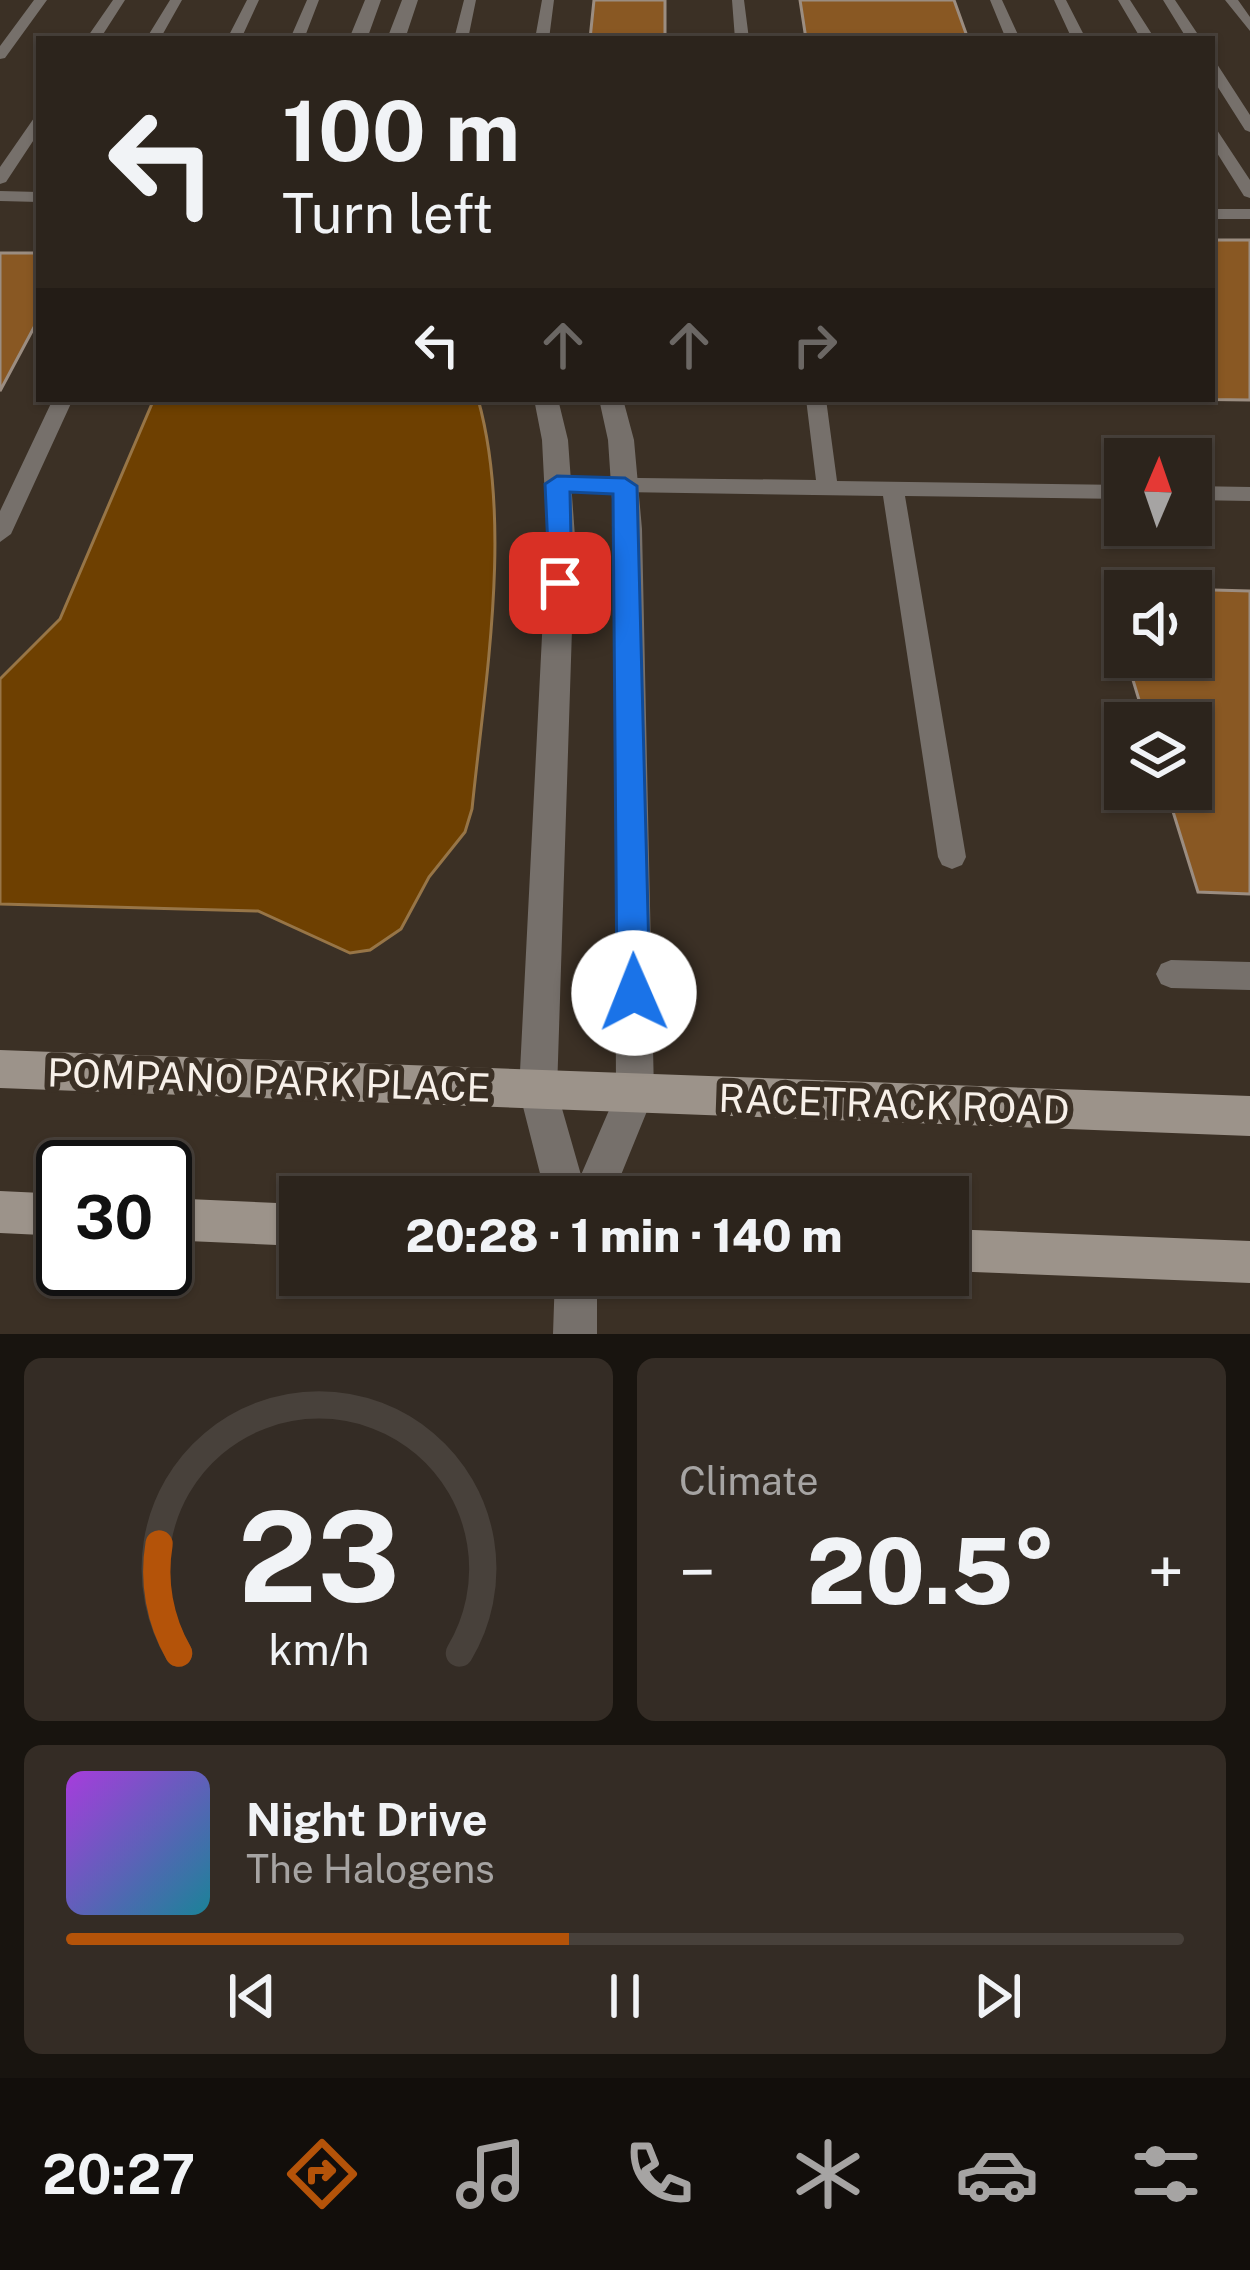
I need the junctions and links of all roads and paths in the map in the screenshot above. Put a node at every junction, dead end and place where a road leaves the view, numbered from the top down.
1 (41, 0) edge
2 (119, 0) edge
3 (176, 0) edge
4 (253, 0) edge
5 (313, 0) edge
6 (373, 0) edge
7 (410, 0) edge
8 (470, 0) edge
9 (548, 0) edge
10 (738, 0) edge
11 (996, 0) edge
12 (1060, 0) edge
13 (1124, 0) edge
14 (1169, 0) edge
15 (1231, 0) edge
16 (1250, 27) edge
17 (96, 36) edge
18 (155, 36) edge
19 (235, 36) edge
20 (298, 36) edge
21 (359, 36) edge
22 (397, 36) edge
23 (462, 36) edge
24 (542, 36) edge
25 (742, 36) edge
26 (1012, 36) edge
27 (1077, 36) edge
28 (1146, 36) edge
29 (1192, 36) edge
30 (0, 55) edge
31 (1215, 72) edge
32 (36, 125) edge
33 (1250, 127) edge
34 (1215, 137) edge
35 (1243, 172) edge
36 (0, 179) edge
37 (1250, 193) edge
38 (0, 196) edge
39 (36, 197) edge
40 (1215, 214) edge
41 (1250, 214) edge
42 (62, 402) edge
43 (546, 402) edge
44 (611, 402) edge
45 (817, 402) edge
46 (557, 484) junction
47 (625, 486) junction
48 (827, 488) junction
49 (893, 490) junction
50 (1104, 492) edge
51 (1212, 493) edge
52 (1250, 494) edge
53 (0, 534) edge
54 (952, 857) dead end
55 (1171, 974) dead end
56 (1250, 976) edge
57 (0, 1069) edge
58 (538, 1091) junction
59 (635, 1094) junction
60 (1250, 1116) edge
61 (560, 1176) edge
62 (601, 1176) edge
63 (0, 1212) edge
64 (36, 1214) edge
65 (192, 1220) edge
66 (279, 1224) edge
67 (969, 1251) edge
68 (1250, 1262) edge
69 (575, 1296) edge
70 (574, 1334) edge

1 - 30 lane
2 - 17 lane
3 - 18 lane
4 - 19 lane
5 - 20 lane
6 - 21 street
7 - 22 street
8 - 23 lane
9 - 24 lane
10 - 25 lane
11 - 26 lane
12 - 27 lane
13 - 28 lane
14 - 29 lane
15 - 16 lane
31 - 33 lane
32 - 36 lane
34 - 35 lane
35 - 37 lane
38 - 39 lane
40 - 41 lane
42 - 53 lane
43 - 46 street
44 - 47 street
45 - 48 lane
46 - 47 lane
46 - 58 street
47 - 48 lane
47 - 59 street
48 - 49 lane
49 - 50 lane
49 - 54 lane
51 - 52 lane
55 - 56 lane
57 - 58 street, POMPANO PARK PLACE
58 - 59 street, RACETRACK ROAD
58 - 61 street
59 - 60 street, RACETRACK ROAD
59 - 62 street
63 - 64 street
65 - 66 street
67 - 68 street
69 - 70 street

